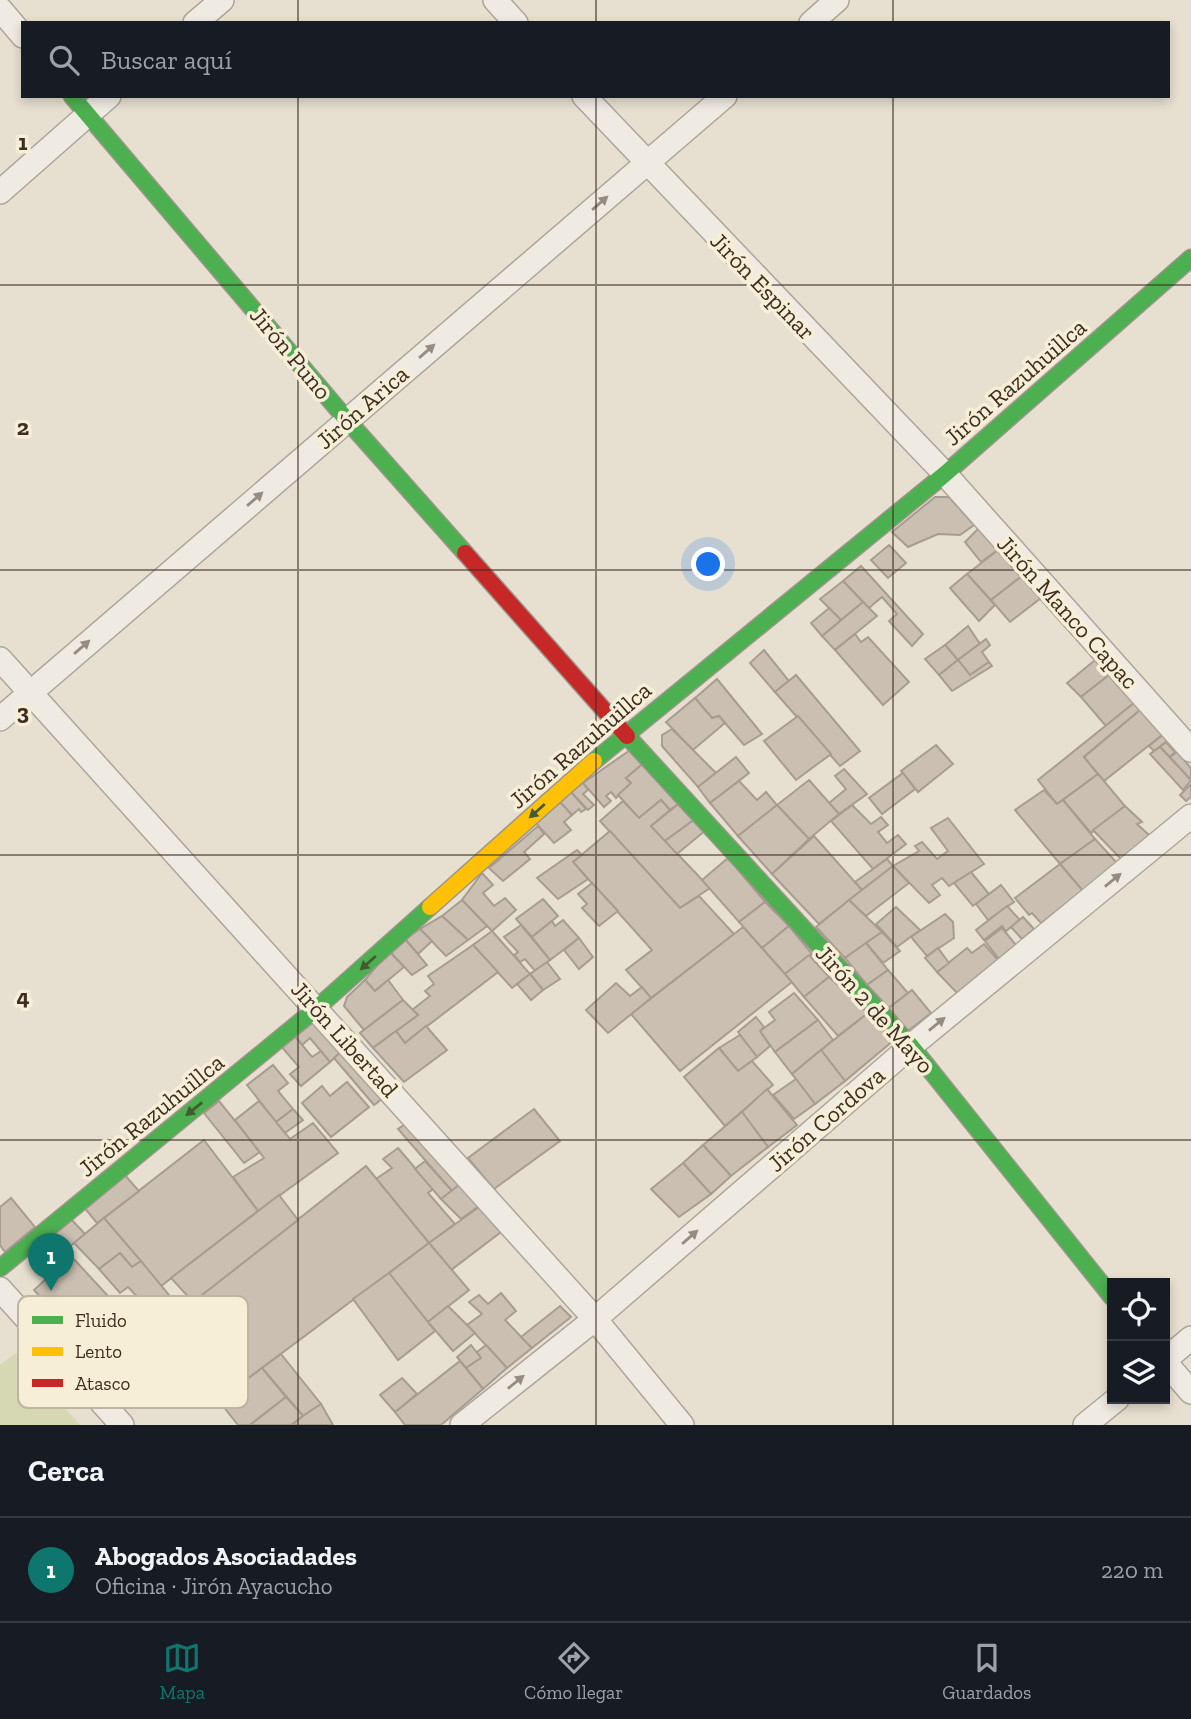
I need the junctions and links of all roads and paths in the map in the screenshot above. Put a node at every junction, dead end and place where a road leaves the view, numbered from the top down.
1 (222, 0) edge
2 (495, 0) edge
3 (837, 0) edge
4 (0, 9) edge
5 (197, 21) edge
6 (514, 21) edge
7 (813, 21) edge
8 (21, 34) edge
9 (74, 98) edge
10 (107, 98) edge
11 (586, 98) edge
12 (723, 98) edge
13 (87, 115) junction
14 (646, 164) junction
15 (0, 192) edge
16 (1191, 258) edge
17 (347, 420) junction
18 (945, 474) junction
19 (0, 660) edge
20 (30, 692) junction
21 (0, 719) edge
22 (625, 733) junction
23 (1191, 750) edge
24 (1191, 816) edge
25 (317, 1008) junction
26 (911, 1046) junction
27 (0, 1268) edge
28 (0, 1289) edge
29 (1107, 1291) edge
30 (18, 1309) edge
31 (595, 1319) junction
32 (1191, 1338) edge
33 (1170, 1357) edge
34 (1170, 1367) edge
35 (1191, 1392) edge
36 (1111, 1404) edge
37 (107, 1408) edge
38 (122, 1425) edge
39 (462, 1425) edge
40 (682, 1425) edge
41 (1085, 1425) edge

1 - 5 street
2 - 6 street
3 - 7 street
4 - 8 street
9 - 13 street, Jirón Puno
10 - 13 street
11 - 14 street, Jirón Espinar
12 - 14 street, Jirón Arica
13 - 15 street
13 - 17 street, Jirón Puno
17 -> 14 street, Jirón Arica
14 - 18 street, Jirón Espinar
16 - 18 street, Jirón Razuhuillca
20 -> 17 street, Jirón Arica
17 - 22 street, Jirón Puno
18 - 22 street, Jirón Razuhuillca
18 - 23 street, Jirón Manco Capac
19 - 20 street, Jirón Libertad
20 - 21 street, Jirón Arica
20 - 25 street, Jirón Libertad
22 -> 25 street, Jirón Razuhuillca
22 - 26 street, Jirón 2 de Mayo
26 -> 24 street, Jirón Cordova
25 -> 27 street, Jirón Razuhuillca
25 - 31 street, Jirón Libertad
26 - 29 street, Jirón 2 de Mayo
31 -> 26 street, Jirón Cordova
28 - 30 street
39 -> 31 street, Jirón Cordova
31 - 40 street, Jirón Libertad
32 - 33 street
34 - 35 street
36 - 41 street
37 - 38 street

